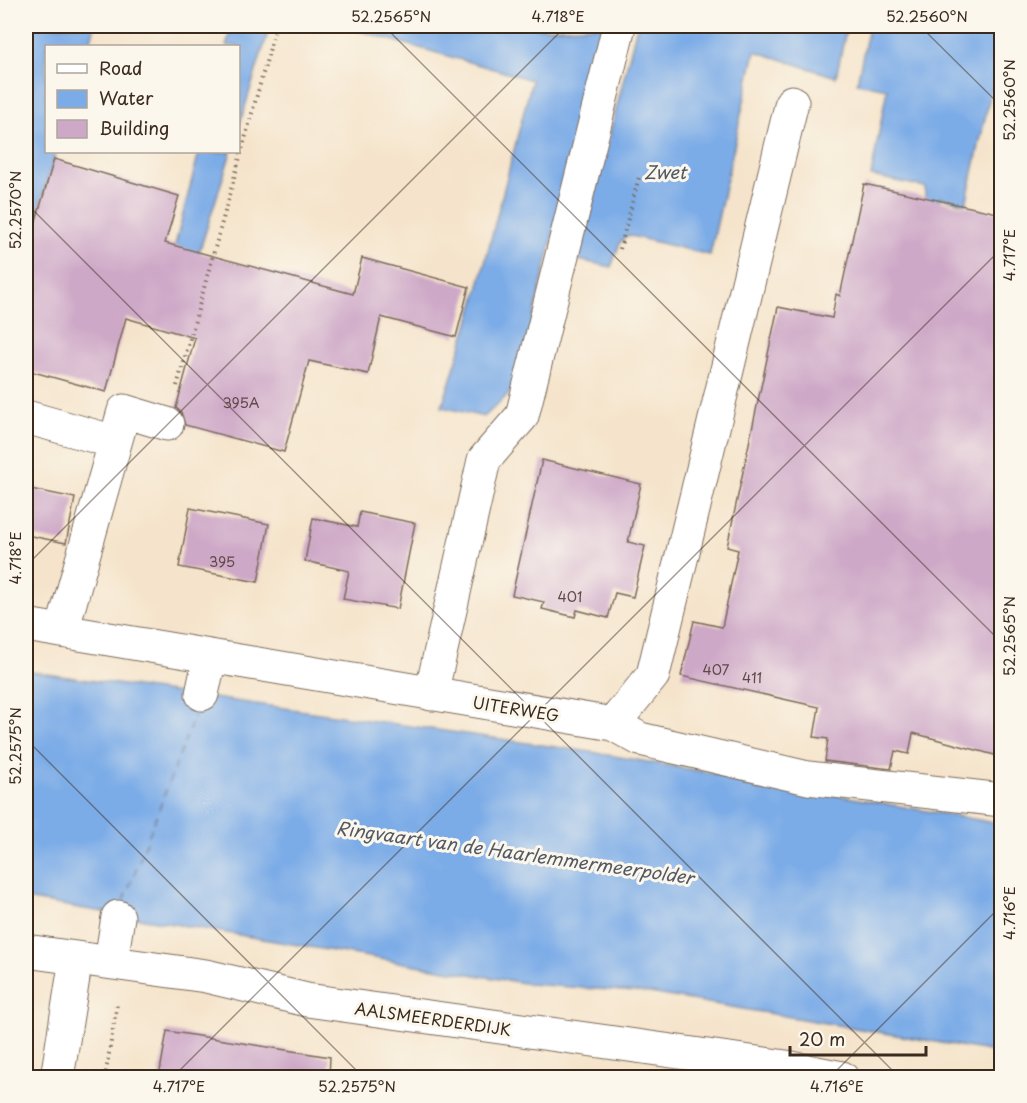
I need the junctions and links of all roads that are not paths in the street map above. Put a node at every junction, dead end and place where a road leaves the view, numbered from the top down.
1 (619, 26) edge
2 (792, 102) dead end
3 (26, 417) edge
4 (167, 424) road end
5 (115, 442) junction
6 (26, 625) edge
7 (62, 631) junction
8 (210, 657) junction
9 (202, 694) dead end
10 (430, 694) junction
11 (613, 724) junction
12 (1002, 800) edge
13 (118, 917) dead end
14 (26, 951) edge
15 (76, 958) junction
16 (117, 962) junction
17 (57, 1077) edge
18 (842, 1077) edge

1 - 10 street
2 - 11 street
3 - 5 street
4 - 5 street
5 - 7 street
6 - 7 street, UITERWEG
7 - 8 street, UITERWEG
8 - 9 street
8 - 10 street, UITERWEG
10 - 11 street, UITERWEG
11 - 12 street, UITERWEG
13 - 16 street
14 - 15 street, AALSMEERDERDIJK
15 - 16 street, AALSMEERDERDIJK
15 - 17 street
16 - 18 street, AALSMEERDERDIJK

